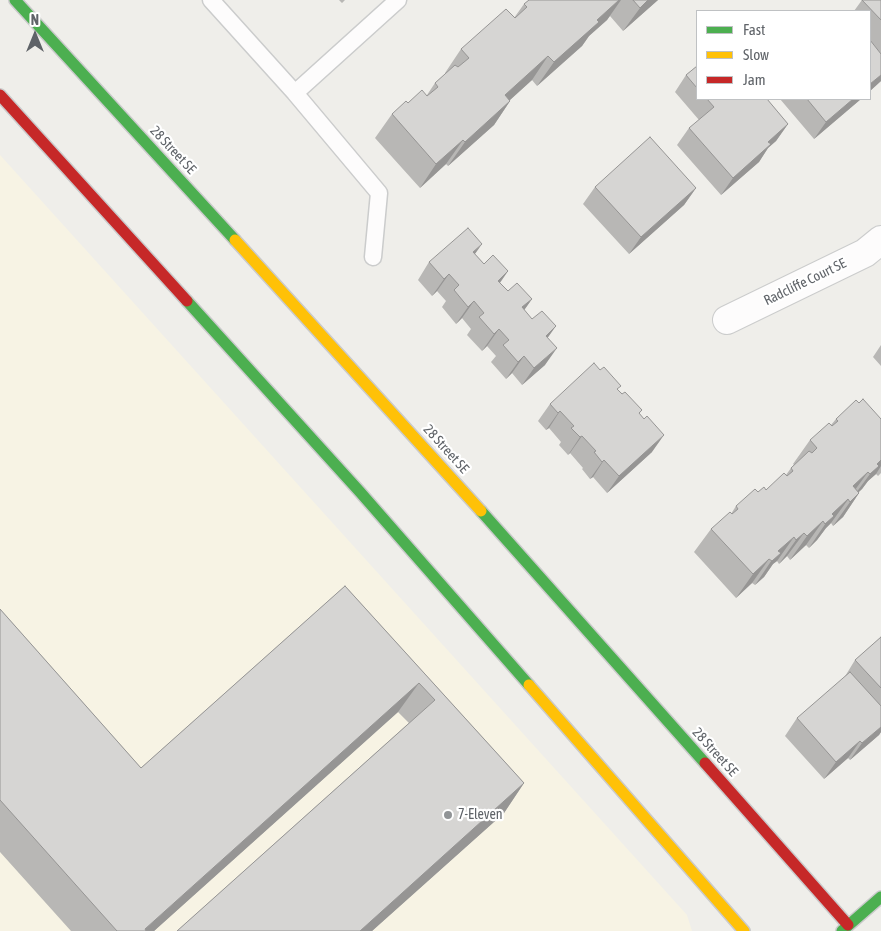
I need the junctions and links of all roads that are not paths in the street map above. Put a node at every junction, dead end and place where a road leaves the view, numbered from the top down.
1 (15, 0) edge
2 (211, 0) edge
3 (398, 0) edge
4 (295, 93) junction
5 (0, 95) edge
6 (881, 240) edge
7 (373, 257) dead end
8 (727, 320) dead end
9 (881, 897) edge
10 (845, 928) edge
11 (744, 931) edge

1 - 10 street, 28 Street SE
2 - 4 lane
3 - 4 lane
4 - 7 lane
5 - 11 street
6 - 8 street, Radcliffe Court SE
9 - 10 street

